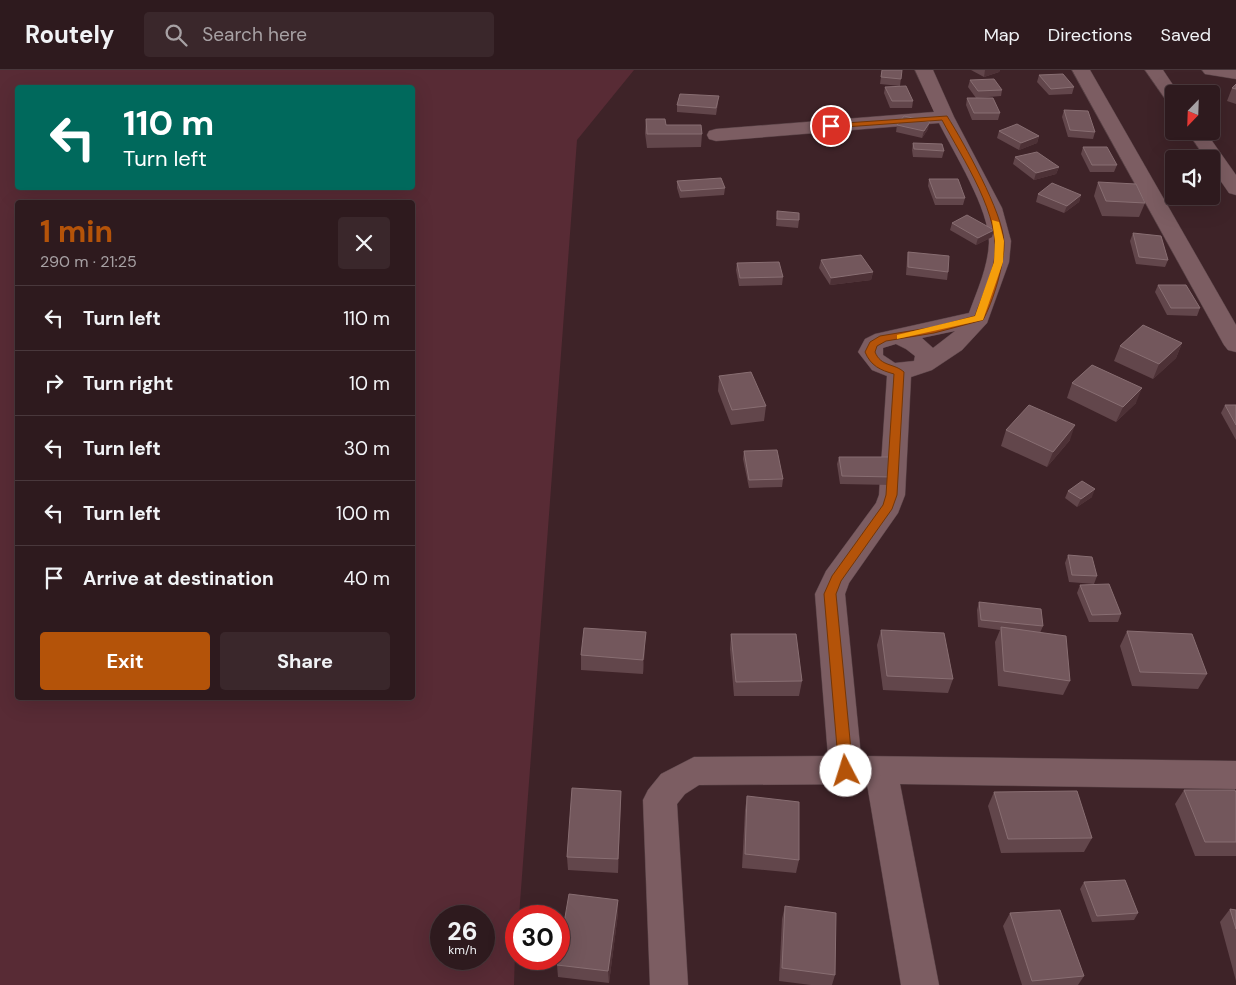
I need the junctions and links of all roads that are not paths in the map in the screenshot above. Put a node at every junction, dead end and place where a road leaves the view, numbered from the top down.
1 (924, 70) edge
2 (1081, 70) edge
3 (1154, 70) edge
4 (1211, 70) edge
5 (1236, 74) edge
6 (1165, 86) edge
7 (945, 117) junction
8 (716, 135) dead end
9 (1202, 140) edge
10 (1236, 189) edge
11 (980, 318) junction
12 (897, 337) junction
13 (1236, 344) edge
14 (912, 368) junction
15 (881, 770) junction
16 (846, 771) junction
17 (1236, 775) edge
18 (669, 985) edge
19 (920, 985) edge

1 - 7 street
2 - 13 street
3 - 6 street
4 - 5 street
7 - 8 street
7 - 11 street
9 - 10 street
11 - 12 street
11 - 14 street
12 - 14 street
12 - 14 street
14 - 16 street
15 - 16 street
15 - 17 street
15 - 19 street
16 - 18 street

